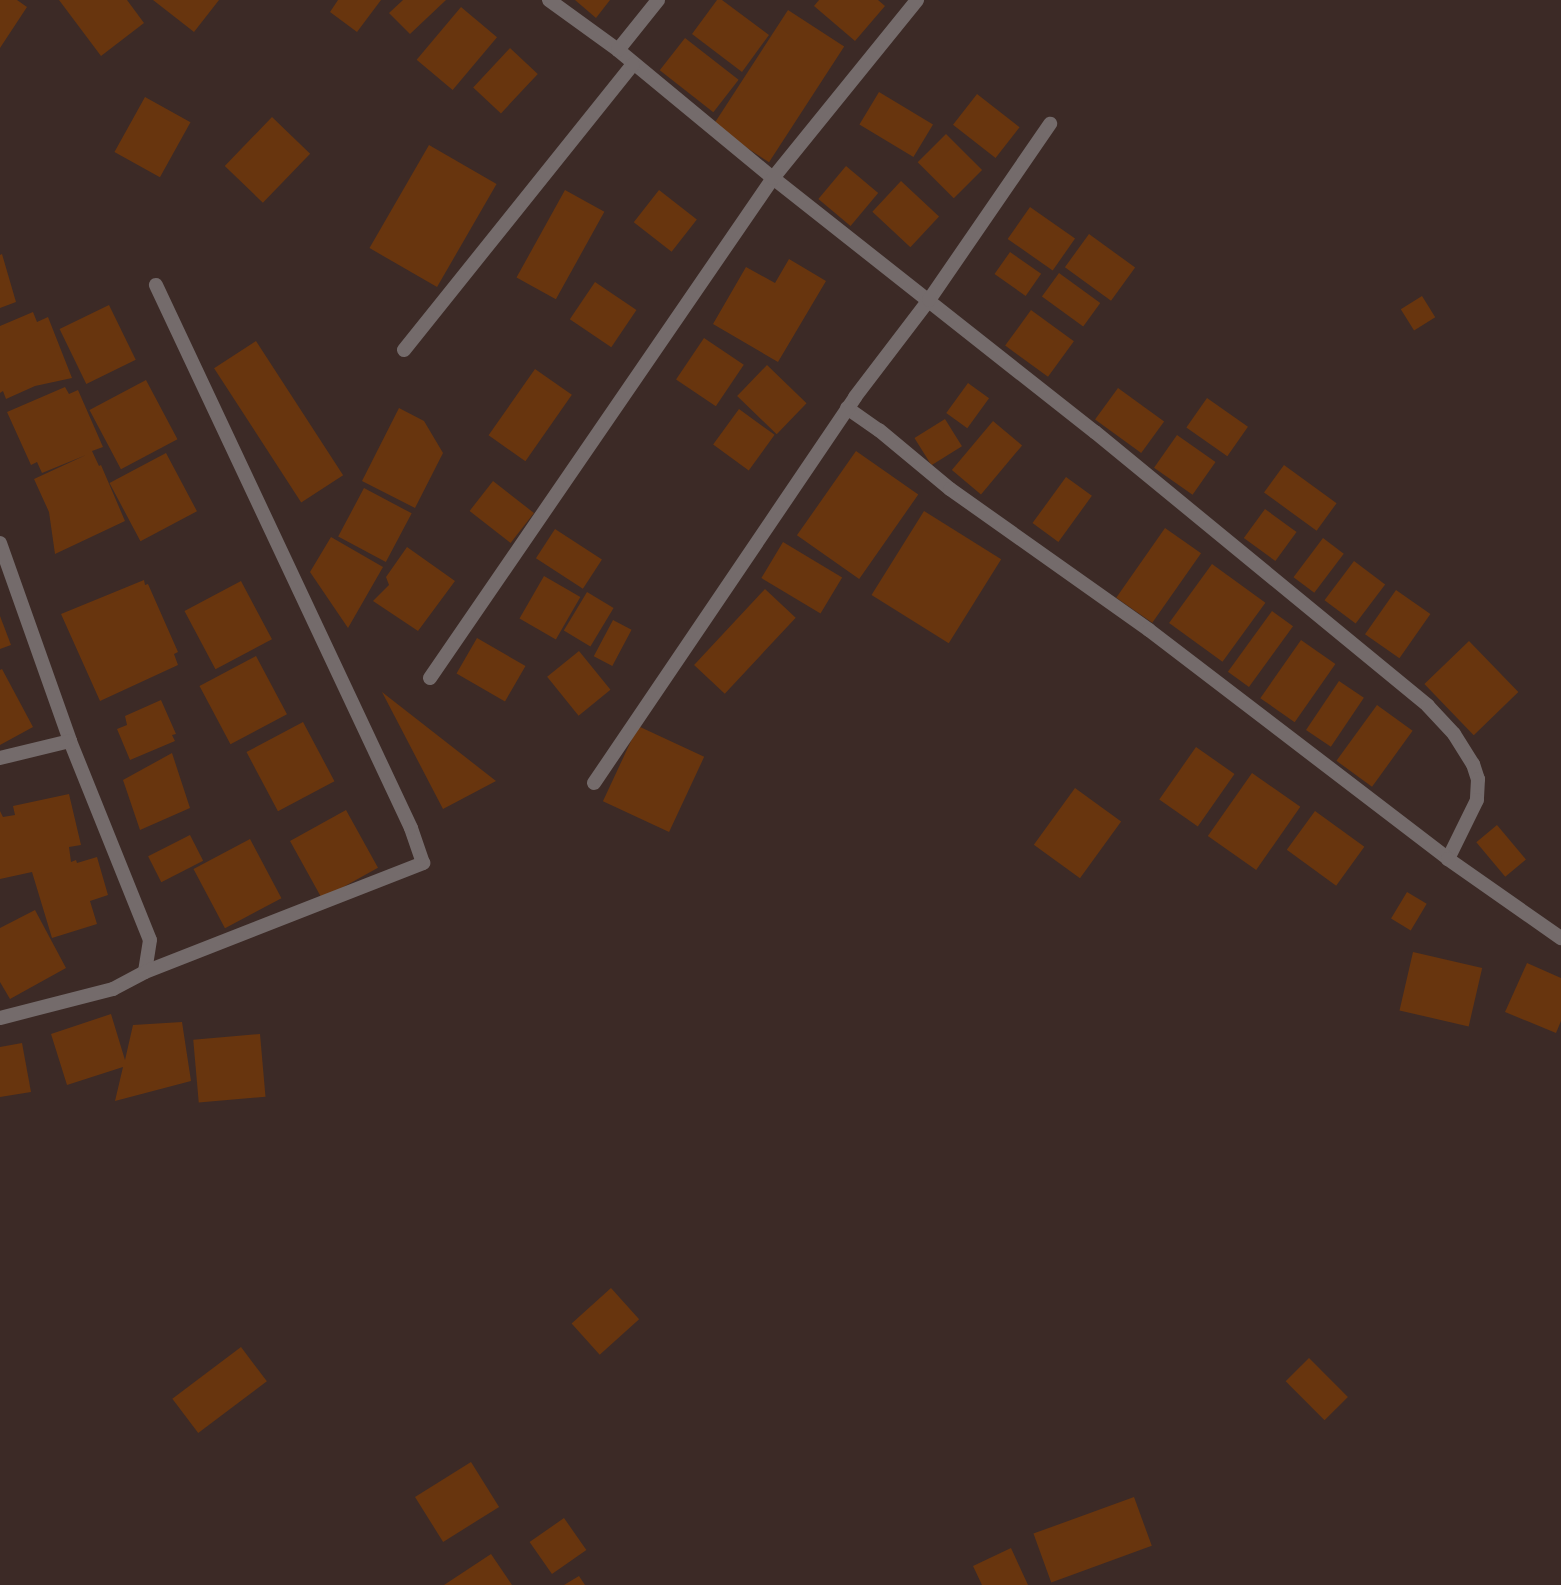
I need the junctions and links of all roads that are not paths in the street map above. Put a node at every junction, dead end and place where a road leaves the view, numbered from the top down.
1 (549, 0) edge
2 (658, 0) edge
3 (917, 0) edge
4 (618, 50) junction
5 (633, 64) junction
6 (1050, 124) dead end
7 (773, 178) junction
8 (156, 285) dead end
9 (929, 300) junction
10 (404, 350) dead end
11 (847, 408) junction
12 (0, 543) edge
13 (430, 678) dead end
14 (70, 741) junction
15 (0, 758) edge
16 (594, 783) dead end
17 (1448, 859) junction
18 (1561, 938) edge
19 (145, 972) junction
20 (0, 1018) edge

1 - 4 street
2 - 4 street
3 - 7 street
4 - 5 street
5 - 7 street
5 - 10 street
6 - 9 street
7 - 9 street
7 - 13 street
8 - 19 street
9 - 11 street
9 - 17 street
11 - 16 street
11 - 17 street
12 - 14 street
14 - 15 street
14 - 19 street
17 - 18 street
19 - 20 street

